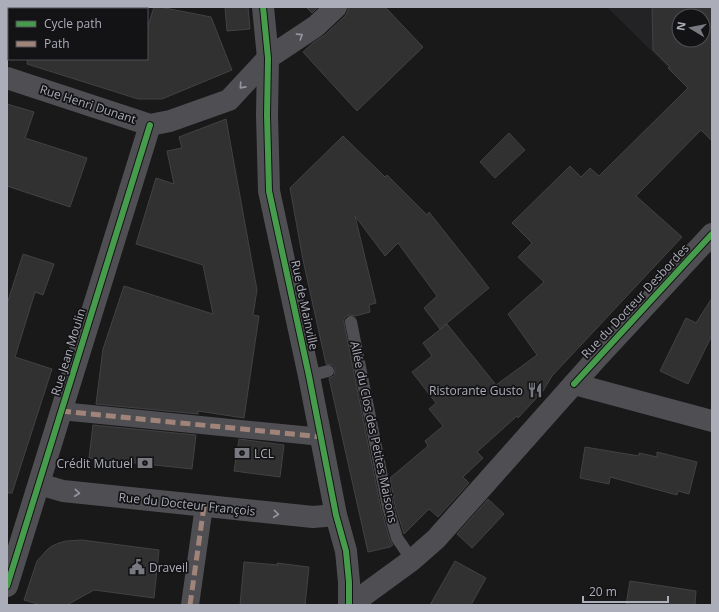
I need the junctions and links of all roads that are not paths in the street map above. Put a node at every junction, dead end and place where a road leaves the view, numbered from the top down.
1 (263, 7) edge
2 (336, 7) edge
3 (268, 58) junction
4 (7, 78) edge
5 (150, 125) junction
6 (712, 234) edge
7 (351, 322) dead end
8 (574, 384) junction
9 (61, 411) junction
10 (712, 421) edge
11 (322, 437) junction
12 (39, 484) junction
13 (204, 506) junction
14 (336, 515) junction
15 (412, 560) junction
16 (7, 586) edge
17 (190, 605) edge
18 (349, 605) edge
19 (356, 605) edge

1 - 3 street, Rue de Mainville
3 -> 2 street, Rue Henri Dunant
3 -> 5 street, Rue Henri Dunant
3 - 11 street, Rue de Mainville
4 - 5 street, Rue Henri Dunant
5 - 9 street, Rue Jean Moulin
6 - 8 street, Rue du Docteur Desbordes
7 - 15 lane, Allée du Clos des Petites Maisons
8 - 10 street
8 - 15 street, Rue du Docteur Desbordes
9 - 11 street
9 - 12 street, Rue Jean Moulin
11 - 14 street, Rue de Mainville
12 -> 13 street, Rue du Docteur François
12 - 16 street, Rue Jean Moulin
13 -> 14 street, Rue du Docteur François
13 - 17 street
14 - 18 street, Rue de Mainville
15 - 19 street, Rue du Docteur Desbordes

